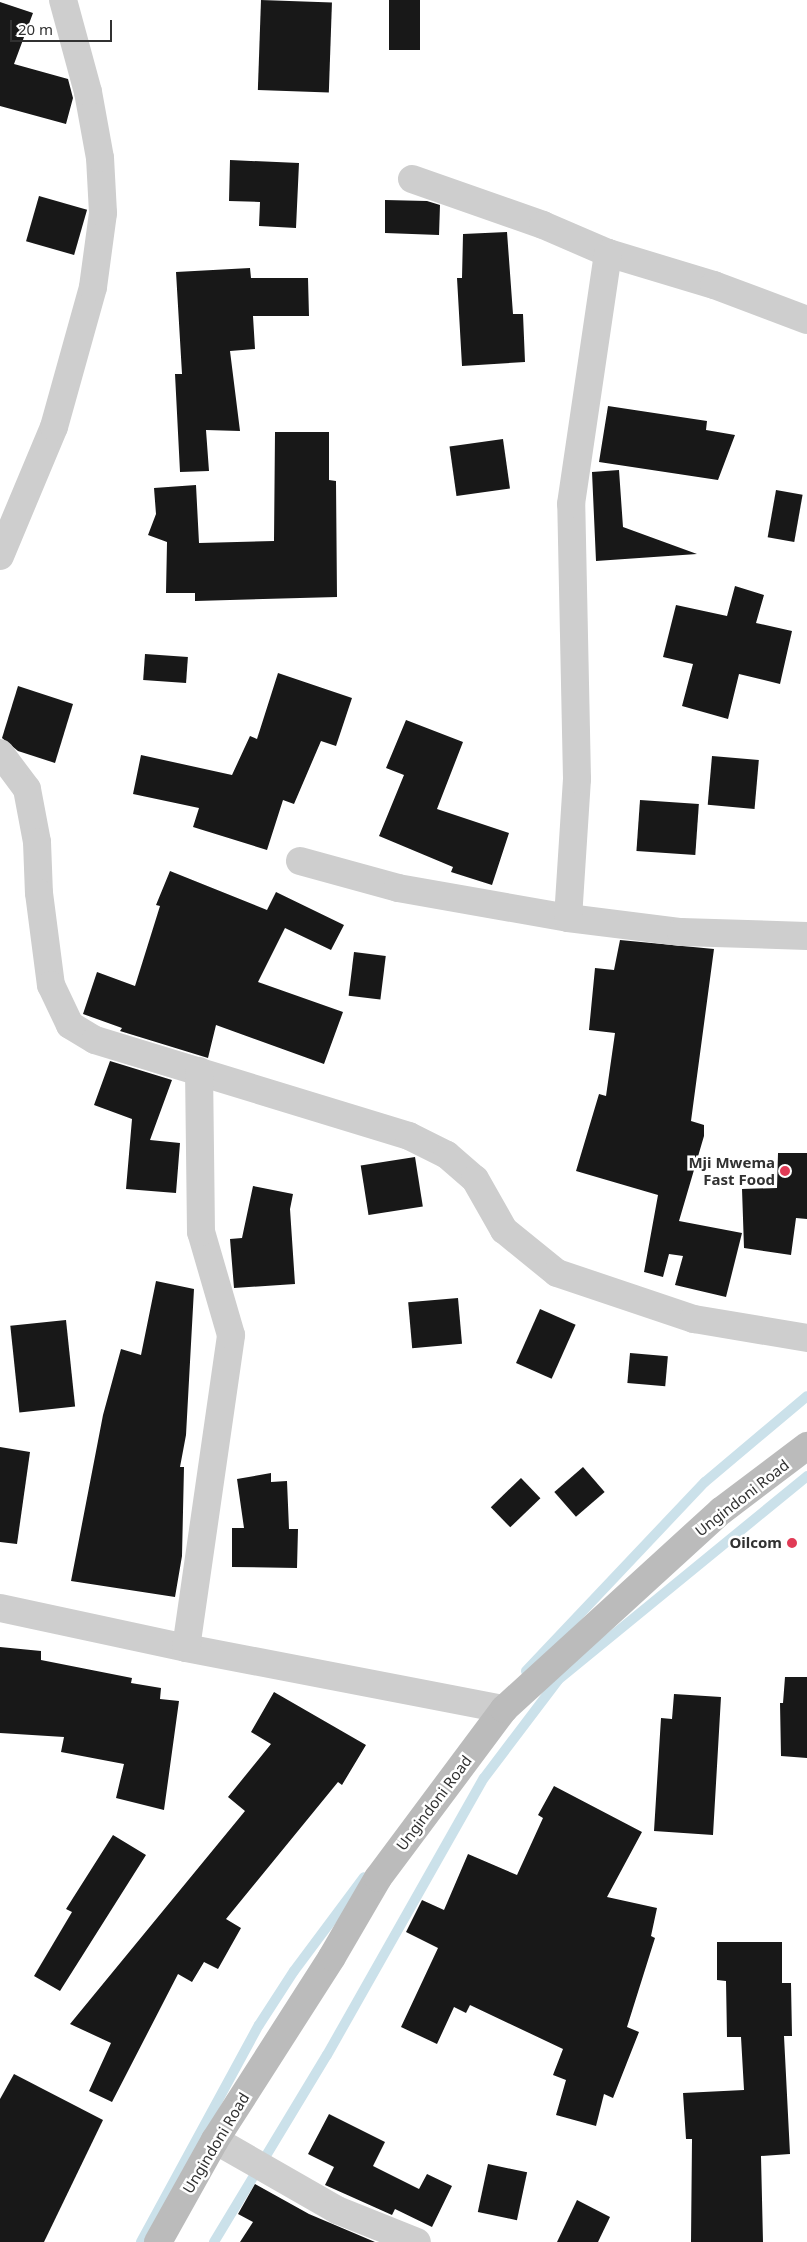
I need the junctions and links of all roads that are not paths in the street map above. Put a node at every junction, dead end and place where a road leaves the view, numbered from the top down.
1 (63, 0) edge
2 (412, 179) dead end
3 (608, 253) junction
4 (807, 320) edge
5 (0, 556) edge
6 (0, 753) edge
7 (300, 861) dead end
8 (568, 918) junction
9 (807, 936) edge
10 (198, 1071) junction
11 (807, 1338) edge
12 (807, 1446) edge
13 (0, 1608) edge
14 (186, 1648) junction
15 (504, 1709) junction
16 (215, 2140) junction
17 (158, 2242) edge
18 (417, 2242) edge

1 - 5 street
2 - 3 street
3 - 4 street
3 - 8 street
6 - 10 street
7 - 8 street
8 - 9 street
10 - 11 street
10 - 14 street
12 - 15 main road, Ungindoni Road
13 - 14 street
14 - 15 street
15 - 16 main road, Ungindoni Road
16 - 17 main road, Ungindoni Road
16 - 18 street

